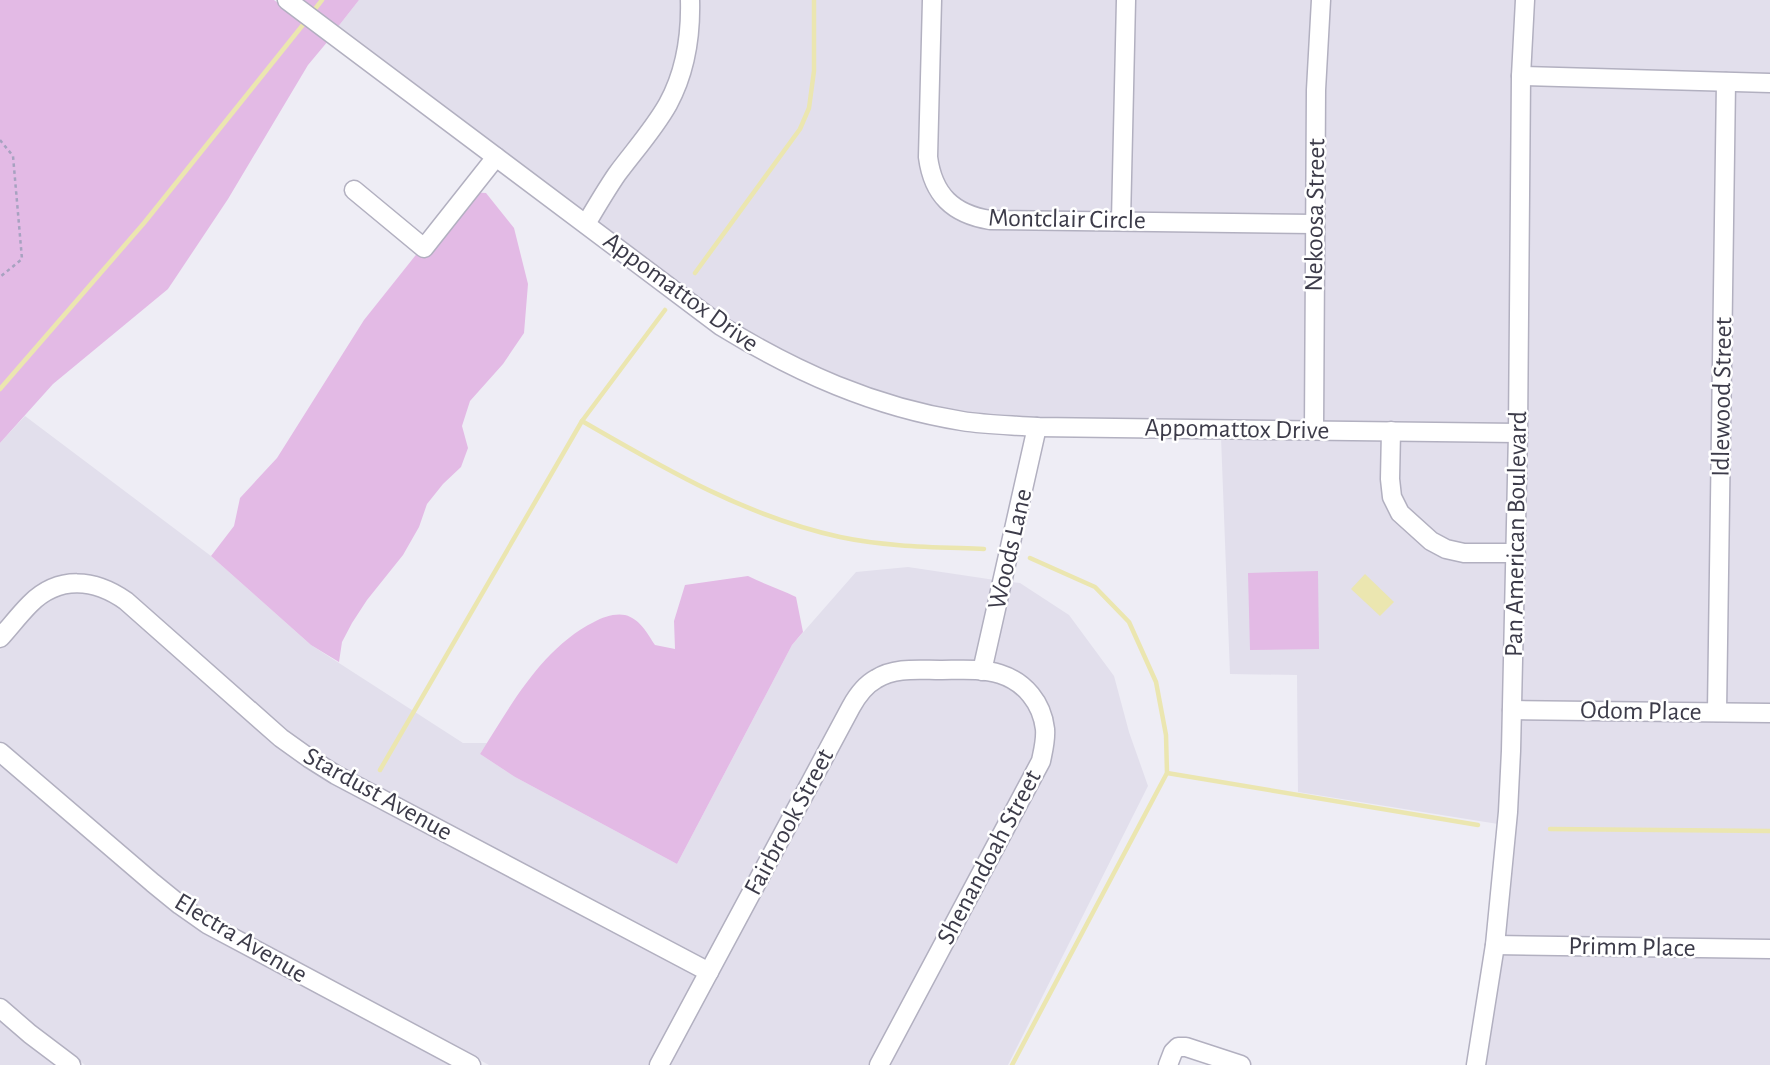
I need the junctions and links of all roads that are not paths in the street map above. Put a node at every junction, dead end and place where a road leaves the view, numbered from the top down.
1 (287, 0) edge
2 (690, 0) edge
3 (932, 0) edge
4 (1126, 0) edge
5 (1321, 0) edge
6 (1525, 0) edge
7 (1521, 76) junction
8 (1726, 82) junction
9 (1770, 83) edge
10 (496, 157) junction
11 (354, 190) dead end
12 (1121, 221) junction
13 (586, 224) junction
14 (1314, 224) junction
15 (1037, 426) junction
16 (1314, 430) junction
17 (1391, 431) junction
18 (1518, 433) junction
19 (1516, 553) junction
20 (0, 638) edge
21 (982, 671) junction
22 (1512, 710) junction
23 (1717, 712) junction
24 (1770, 713) edge
25 (0, 751) edge
26 (1495, 945) junction
27 (1770, 949) edge
28 (709, 972) junction
29 (0, 1008) edge
30 (71, 1065) edge
31 (471, 1065) edge
32 (659, 1065) edge
33 (879, 1065) edge
34 (1168, 1065) edge
35 (1241, 1065) edge
36 (1476, 1065) edge

1 - 10 street, Appomattox Drive
2 - 13 street
3 - 12 street, Montclair Circle
4 - 12 street
5 - 14 street, Nekoosa Street
6 - 7 street, Pan American Boulevard
7 - 8 street
7 - 18 street, Pan American Boulevard
8 - 9 street
8 - 23 street, Idlewood Street
10 - 11 street
10 - 13 street, Appomattox Drive
12 - 14 street, Montclair Circle
13 - 15 street, Appomattox Drive
14 - 16 street, Nekoosa Street
15 - 16 street, Appomattox Drive
15 - 21 street, Woods Lane
16 - 17 street, Appomattox Drive
17 - 18 street, Appomattox Drive
17 - 19 street
18 - 19 street, Pan American Boulevard
19 - 22 street, Pan American Boulevard
20 - 28 street, Stardust Avenue
21 - 28 street, Fairbrook Street
21 - 33 street, Shenandoah Street
22 - 23 street, Odom Place
22 - 26 street, Pan American Boulevard
23 - 24 street, Odom Place
25 - 31 street, Electra Avenue
26 - 27 street, Primm Place
26 - 36 street, Pan American Boulevard
28 - 32 street, Fairbrook Street
29 - 30 street
34 - 35 street

